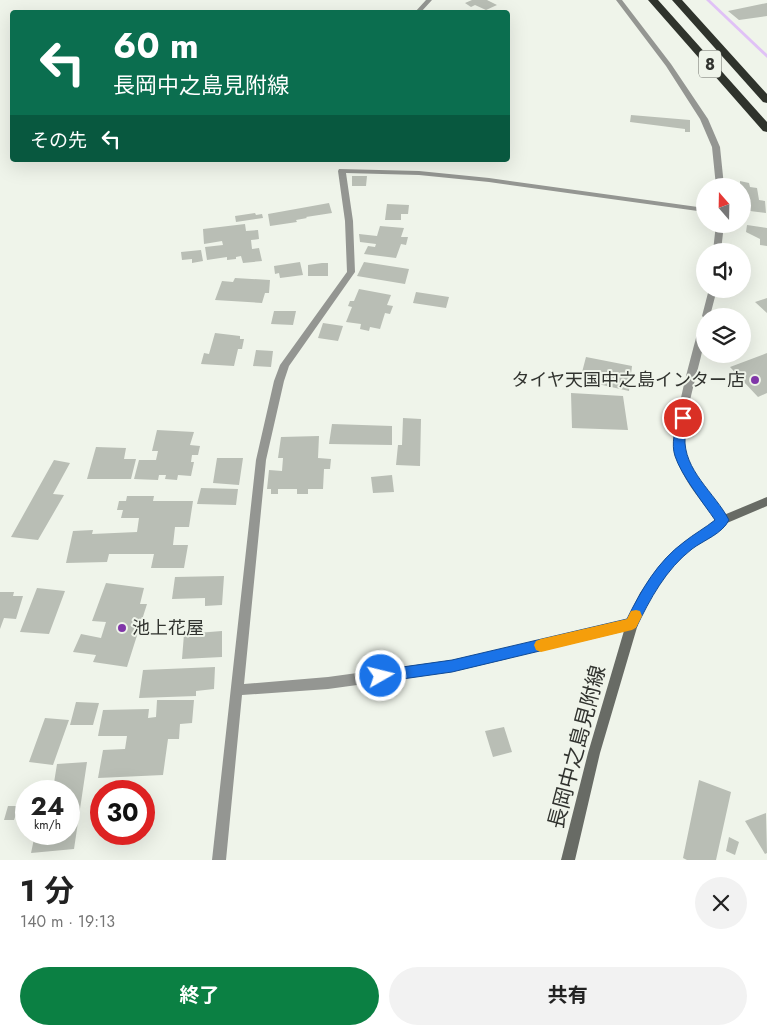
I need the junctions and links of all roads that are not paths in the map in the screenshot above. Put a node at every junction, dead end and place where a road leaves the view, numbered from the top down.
1 (429, 0) edge
2 (619, 0) edge
3 (653, 0) edge
4 (677, 0) edge
5 (420, 10) edge
6 (767, 100) edge
7 (767, 129) edge
8 (347, 162) edge
9 (342, 170) junction
10 (719, 178) edge
11 (696, 209) edge
12 (696, 362) edge
13 (767, 501) edge
14 (723, 520) junction
15 (632, 624) junction
16 (237, 690) junction
17 (219, 860) edge
18 (568, 860) edge

1 - 5 street
2 - 10 street
3 - 7 highway, 8
4 - 6 highway, 8
8 - 9 street
9 - 11 street
9 - 16 street
12 - 14 street
13 - 14 main road, 長岡中之島見附線
14 - 15 main road, 長岡中之島見附線
15 - 16 street
15 - 18 main road, 長岡中之島見附線
16 - 17 street

